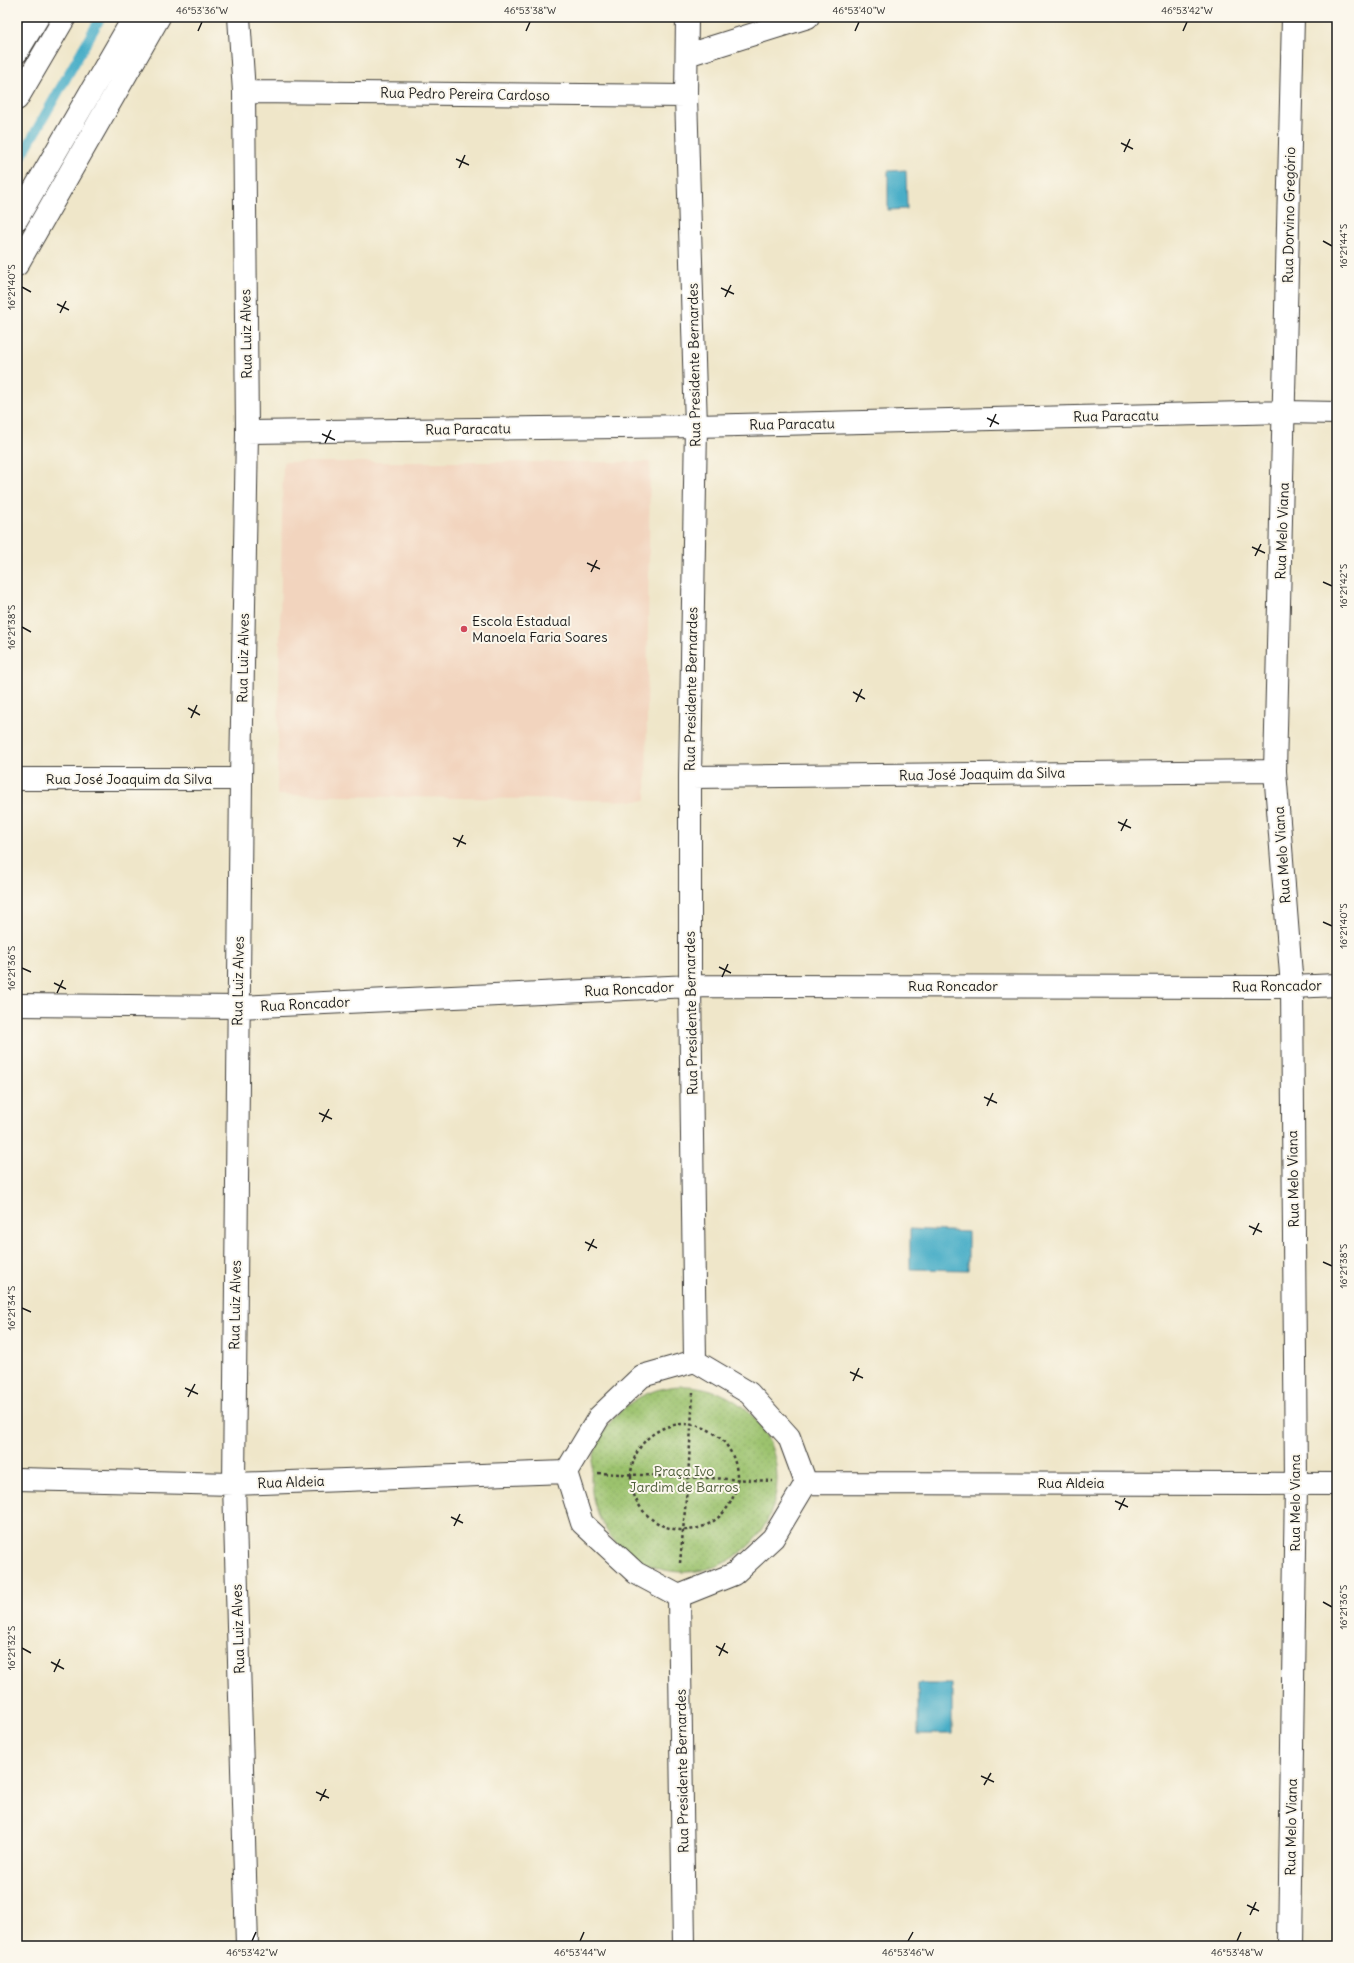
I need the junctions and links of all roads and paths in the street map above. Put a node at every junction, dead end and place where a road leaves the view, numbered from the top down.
1 (38, 17) edge
2 (65, 17) edge
3 (134, 17) edge
4 (159, 17) edge
5 (239, 17) edge
6 (687, 17) edge
7 (808, 17) edge
8 (1293, 17) edge
9 (17, 52) edge
10 (687, 54) junction
11 (244, 92) junction
12 (686, 96) junction
13 (17, 98) edge
14 (17, 219) edge
15 (17, 265) edge
16 (1285, 412) junction
17 (1337, 412) edge
18 (696, 426) junction
19 (247, 432) junction
20 (1275, 771) junction
21 (690, 777) junction
22 (17, 779) edge
23 (241, 779) junction
24 (1337, 985) edge
25 (690, 986) junction
26 (1292, 987) junction
27 (17, 1005) edge
28 (238, 1007) junction
29 (696, 1360) junction
30 (690, 1424) junction
31 (566, 1472) junction
32 (630, 1474) junction
33 (688, 1478) junction
34 (17, 1479) edge
35 (738, 1480) junction
36 (806, 1483) junction
37 (1296, 1483) junction
38 (234, 1484) junction
39 (1337, 1484) edge
40 (683, 1531) junction
41 (679, 1596) junction
42 (247, 1946) edge
43 (684, 1946) edge
44 (1289, 1946) edge

1 - 9 street
2 - 13 street
3 - 14 street
4 - 15 street
5 - 11 street, Rua Luiz Alves
6 - 10 street, Rua Presidente Bernardes
7 - 10 street
8 - 16 street, Rua Dorvino Gregório
10 - 12 street, Rua Presidente Bernardes
11 - 12 street, Rua Pedro Pereira Cardoso
11 - 19 street, Rua Luiz Alves
12 - 18 street, Rua Presidente Bernardes
16 - 17 street, Rua Paracatu
16 - 18 street, Rua Paracatu
16 - 20 street, Rua Melo Viana
18 - 19 street, Rua Paracatu
18 - 21 street, Rua Presidente Bernardes
19 - 23 street, Rua Luiz Alves
20 - 21 street, Rua José Joaquim da Silva
20 - 26 street, Rua Melo Viana
21 - 25 street, Rua Presidente Bernardes
22 - 23 street, Rua José Joaquim da Silva
23 - 28 street, Rua Luiz Alves
24 - 26 street, Rua Roncador
25 - 26 street, Rua Roncador
25 - 28 street, Rua Roncador
25 - 29 street, Rua Presidente Bernardes
26 - 37 street, Rua Melo Viana
27 - 28 street, Rua Roncador
28 - 38 street, Rua Luiz Alves
29 - 30 path
29 - 31 street
29 - 36 street
30 - 32 path
30 - 33 path
30 - 35 path
31 - 32 path
31 - 38 street, Rua Aldeia
31 - 41 street
32 - 33 path
32 - 40 path
33 - 35 path
33 - 40 path
34 - 38 street, Rua Aldeia
35 - 36 path
35 - 40 path
36 - 37 street, Rua Aldeia
36 - 41 street
37 - 39 street, Rua Aldeia
37 - 44 street, Rua Melo Viana
38 - 42 street, Rua Luiz Alves
40 - 41 path
41 - 43 street, Rua Presidente Bernardes

